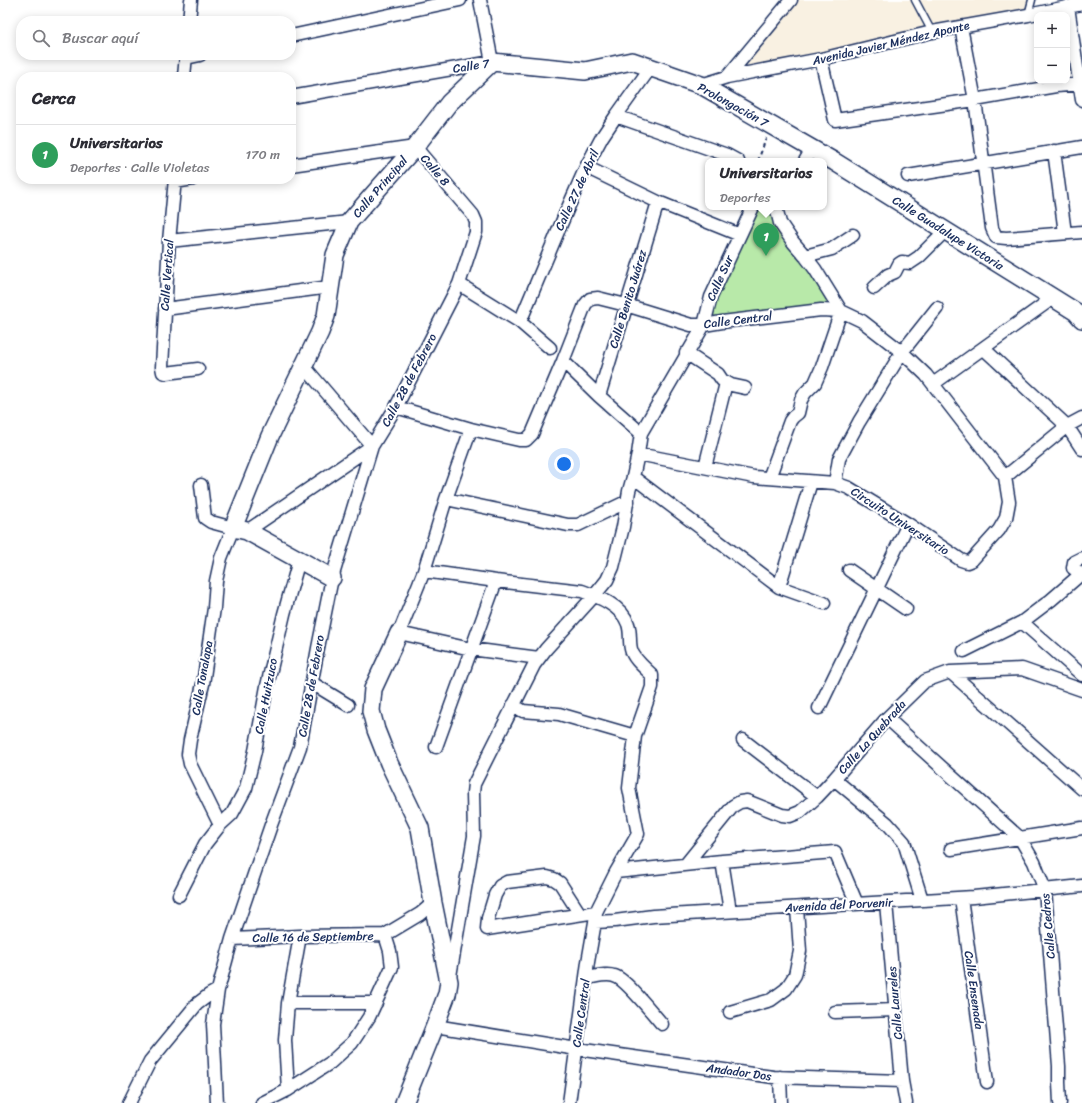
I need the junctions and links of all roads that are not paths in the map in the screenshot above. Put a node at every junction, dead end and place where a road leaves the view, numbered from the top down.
1 (191, 0) edge
2 (460, 0) edge
3 (480, 0) edge
4 (791, 0) edge
5 (915, 0) edge
6 (1032, 0) edge
7 (1082, 4) edge
8 (1068, 7) junction
9 (1028, 15) junction
10 (189, 16) edge
11 (961, 27) junction
12 (932, 32) junction
13 (296, 35) edge
14 (821, 59) junction
15 (186, 60) edge
16 (492, 62) junction
17 (651, 67) junction
18 (184, 72) edge
19 (727, 77) junction
20 (1081, 84) edge
21 (701, 85) junction
22 (296, 96) edge
23 (975, 100) junction
24 (1082, 100) edge
25 (616, 116) junction
26 (1082, 146) edge
27 (415, 147) junction
28 (1054, 151) junction
29 (808, 155) edge
30 (732, 158) edge
31 (983, 163) junction
32 (296, 164) edge
33 (827, 166) edge
34 (586, 167) junction
35 (908, 176) dead end
36 (175, 184) edge
37 (658, 202) junction
38 (752, 210) edge
39 (778, 210) edge
40 (349, 222) junction
41 (945, 231) junction
42 (1082, 232) edge
43 (1065, 233) junction
44 (740, 235) junction
45 (853, 235) dead end
46 (169, 241) junction
47 (805, 256) junction
48 (459, 284) junction
49 (330, 287) junction
50 (874, 288) dead end
51 (1054, 298) junction
52 (626, 305) junction
53 (938, 308) dead end
54 (165, 309) junction
55 (841, 311) junction
56 (1080, 314) edge
57 (520, 322) junction
58 (704, 325) junction
59 (550, 348) dead end
60 (983, 348) junction
61 (902, 352) junction
62 (686, 353) junction
63 (563, 361) junction
64 (303, 365) junction
65 (198, 369) dead end
66 (726, 383) junction
67 (933, 384) junction
68 (744, 388) dead end
69 (599, 396) junction
70 (396, 407) junction
71 (1082, 418) edge
72 (1067, 426) junction
73 (471, 429) junction
74 (640, 433) junction
75 (372, 446) junction
76 (1082, 450) edge
77 (638, 454) junction
78 (705, 467) junction
79 (633, 477) junction
80 (1005, 477) junction
81 (769, 478) junction
82 (811, 482) junction
83 (835, 483) junction
84 (201, 485) dead end
85 (446, 499) junction
86 (628, 501) junction
87 (908, 524) junction
88 (240, 530) junction
89 (300, 560) junction
90 (1078, 560) edge
91 (849, 570) dead end
92 (424, 571) junction
93 (1081, 575) edge
94 (332, 578) junction
95 (496, 582) junction
96 (779, 587) junction
97 (877, 589) junction
98 (594, 596) junction
99 (824, 603) dead end
100 (906, 609) dead end
101 (1022, 622) junction
102 (399, 633) junction
103 (471, 649) junction
104 (964, 651) dead end
105 (539, 658) junction
106 (950, 672) junction
107 (1082, 675) edge
108 (312, 683) junction
109 (1082, 690) edge
110 (348, 704) dead end
111 (513, 705) junction
112 (819, 708) dead end
113 (887, 718) junction
114 (635, 736) junction
115 (742, 740) dead end
116 (436, 747) dead end
117 (834, 779) junction
118 (1082, 789) edge
119 (817, 797) junction
120 (220, 825) junction
121 (1082, 828) edge
122 (1020, 838) junction
123 (951, 849) dead end
124 (722, 861) junction
125 (686, 864) junction
126 (616, 872) junction
127 (1082, 886) edge
128 (1045, 890) junction
129 (179, 895) dead end
130 (961, 898) junction
131 (922, 900) junction
132 (886, 902) junction
133 (433, 903) junction
134 (857, 904) junction
135 (798, 908) junction
136 (730, 911) junction
137 (580, 914) junction
138 (596, 917) junction
139 (385, 935) junction
140 (300, 936) junction
141 (232, 939) junction
142 (586, 978) junction
143 (450, 982) junction
144 (218, 990) junction
145 (288, 1003) junction
146 (376, 1003) junction
147 (896, 1010) junction
148 (730, 1012) dead end
149 (834, 1012) dead end
150 (662, 1024) dead end
151 (435, 1026) junction
152 (577, 1049) junction
153 (780, 1077) junction
154 (902, 1081) junction
155 (987, 1082) dead end
156 (288, 1090) junction
157 (129, 1103) edge
158 (217, 1103) edge
159 (262, 1103) edge
160 (404, 1103) edge
161 (569, 1103) edge
162 (781, 1103) edge
163 (906, 1103) edge
164 (1060, 1103) edge

1 - 10 street
2 - 13 street
3 - 16 street
4 - 19 street
5 - 12 lane
6 - 9 lane
7 - 8 street, Avenida Javier Méndez Aponte
8 - 9 street, Avenida Javier Méndez Aponte
8 - 20 street
9 - 11 street, Avenida Javier Méndez Aponte
11 - 12 street, Avenida Javier Méndez Aponte
11 - 23 street
12 - 14 street, Avenida Javier Méndez Aponte
14 - 19 street, Avenida Javier Méndez Aponte
14 - 23 street
15 - 18 street
16 - 17 street, Calle 7
16 - 22 street, Calle 7
16 - 27 street, Calle Principal
17 - 21 street, Prolongación 7
17 - 25 street, Calle 27 de Abril
19 - 21 street, Avenida Javier Méndez Aponte
20 - 23 street
20 - 24 street
21 - 29 street, Prolongación 7
23 - 31 street
25 - 30 street
25 - 34 street, Calle 27 de Abril
26 - 28 street
27 - 32 street, Calle 8
27 - 40 street, Calle Principal
27 - 48 street, Calle 8
28 - 31 street
28 - 43 street
31 - 35 street
31 - 43 street
33 - 41 street, Calle Guadalupe Victoria
34 - 37 street
34 - 57 street, Calle 27 de Abril
36 - 46 street, Calle Vertical
37 - 44 street
37 - 52 street, Calle Benito Juárez
38 - 44 street, Calle Sur
39 - 47 street
40 - 46 street
40 - 49 street, Calle Principal
41 - 50 street
41 - 51 street, Calle Guadalupe Victoria
42 - 43 street
44 - 58 street, Calle Sur
45 - 47 street
46 - 54 street, Calle Vertical
47 - 55 street
48 - 57 street
48 - 70 street, Calle 28 de Febrero
49 - 54 street
49 - 64 street, Calle Principal
51 - 56 street, Calle Guadalupe Victoria
51 - 60 street
52 - 58 street, Calle Central
52 - 63 street, Calle Central
52 - 69 street, Calle Benito Juárez
53 - 61 street
54 - 65 street, Calle Vertical
55 - 58 street, Calle Central
55 - 61 street
55 - 81 street
57 - 59 street
58 - 62 street, Calle Sur
60 - 67 street
60 - 72 street
61 - 67 street
61 - 83 street
62 - 66 street
62 - 74 street, Calle Sur
63 - 69 street
63 - 73 street
64 - 75 street
64 - 88 street, Calle Principal
66 - 68 street
66 - 78 street
67 - 80 street
69 - 74 street
70 - 73 street
70 - 75 street, Calle 28 de Febrero
71 - 72 street
72 - 76 street
72 - 80 street
73 - 85 street
74 - 77 street
75 - 88 street
75 - 94 street, Calle 28 de Febrero
77 - 78 street, Circuito Universitario
77 - 79 street
78 - 81 street, Circuito Universitario
79 - 86 street
79 - 96 street
80 - 87 street, Circuito Universitario
81 - 82 street, Circuito Universitario
82 - 83 street, Circuito Universitario
82 - 96 street
83 - 87 street, Circuito Universitario
84 - 88 street
85 - 86 street
85 - 92 street
86 - 98 street
87 - 97 street
88 - 89 street
88 - 120 street, Calle Tonalapa
89 - 94 street
89 - 120 street, Calle Huitzuco
90 - 93 street
91 - 97 street
92 - 95 street, Calle Central
92 - 102 street
93 - 101 street
94 - 108 street, Calle 28 de Febrero
95 - 98 street, Calle Central
95 - 103 street
96 - 99 street
97 - 100 street
97 - 112 street
98 - 105 street
98 - 114 street, Calle Central
101 - 104 street
101 - 107 street
102 - 103 street
102 - 133 street
103 - 105 street
103 - 116 street
105 - 111 street
106 - 109 street, Calle La Quebrada
106 - 113 street, Calle La Quebrada
106 - 118 street
108 - 110 street
108 - 141 street, Calle 28 de Febrero
111 - 114 street
111 - 143 street
113 - 117 street, Calle La Quebrada
113 - 122 street, Calle Cedros
114 - 126 street, Calle Central
115 - 119 street
117 - 119 street, Calle La Quebrada
117 - 131 street
119 - 125 street, Calle La Quebrada
120 - 129 street, Calle Huitzuco
121 - 122 street
122 - 123 street
122 - 128 street, Calle Cedros
124 - 125 street
124 - 134 street
124 - 136 street
125 - 126 street
126 - 138 street, Calle Central
127 - 128 street, Avenida del Porvenir
128 - 130 street, Avenida del Porvenir
128 - 164 street, Calle Cedros
130 - 131 street, Avenida del Porvenir
130 - 155 street, Calle Ensenada
131 - 132 street, Avenida del Porvenir
132 - 134 street, Avenida del Porvenir
132 - 147 street, Calle Laureles
133 - 139 street, Calle 16 de Septiembre
133 - 143 street
134 - 135 street, Avenida del Porvenir
135 - 136 street, Avenida del Porvenir
135 - 148 street
136 - 138 street, Avenida del Porvenir
137 - 137 street, Avenida del Porvenir
137 - 138 street, Avenida del Porvenir
138 - 142 street, Calle Central
139 - 140 street, Calle 16 de Septiembre
139 - 146 street
140 - 141 street, Calle 16 de Septiembre
140 - 145 street
141 - 144 street, Calle 28 de Febrero
142 - 150 street
142 - 152 street, Calle Central
143 - 151 street
144 - 157 street
144 - 158 street, Calle 28 de Febrero
145 - 146 street
145 - 156 street
146 - 156 street
147 - 149 street
147 - 154 street, Calle Laureles
151 - 152 street, Andador Dos
151 - 160 street
152 - 153 street, Andador Dos
152 - 161 street, Calle Central
153 - 154 street, Andador Dos
153 - 162 street
154 - 163 street, Calle Laureles
156 - 159 street

